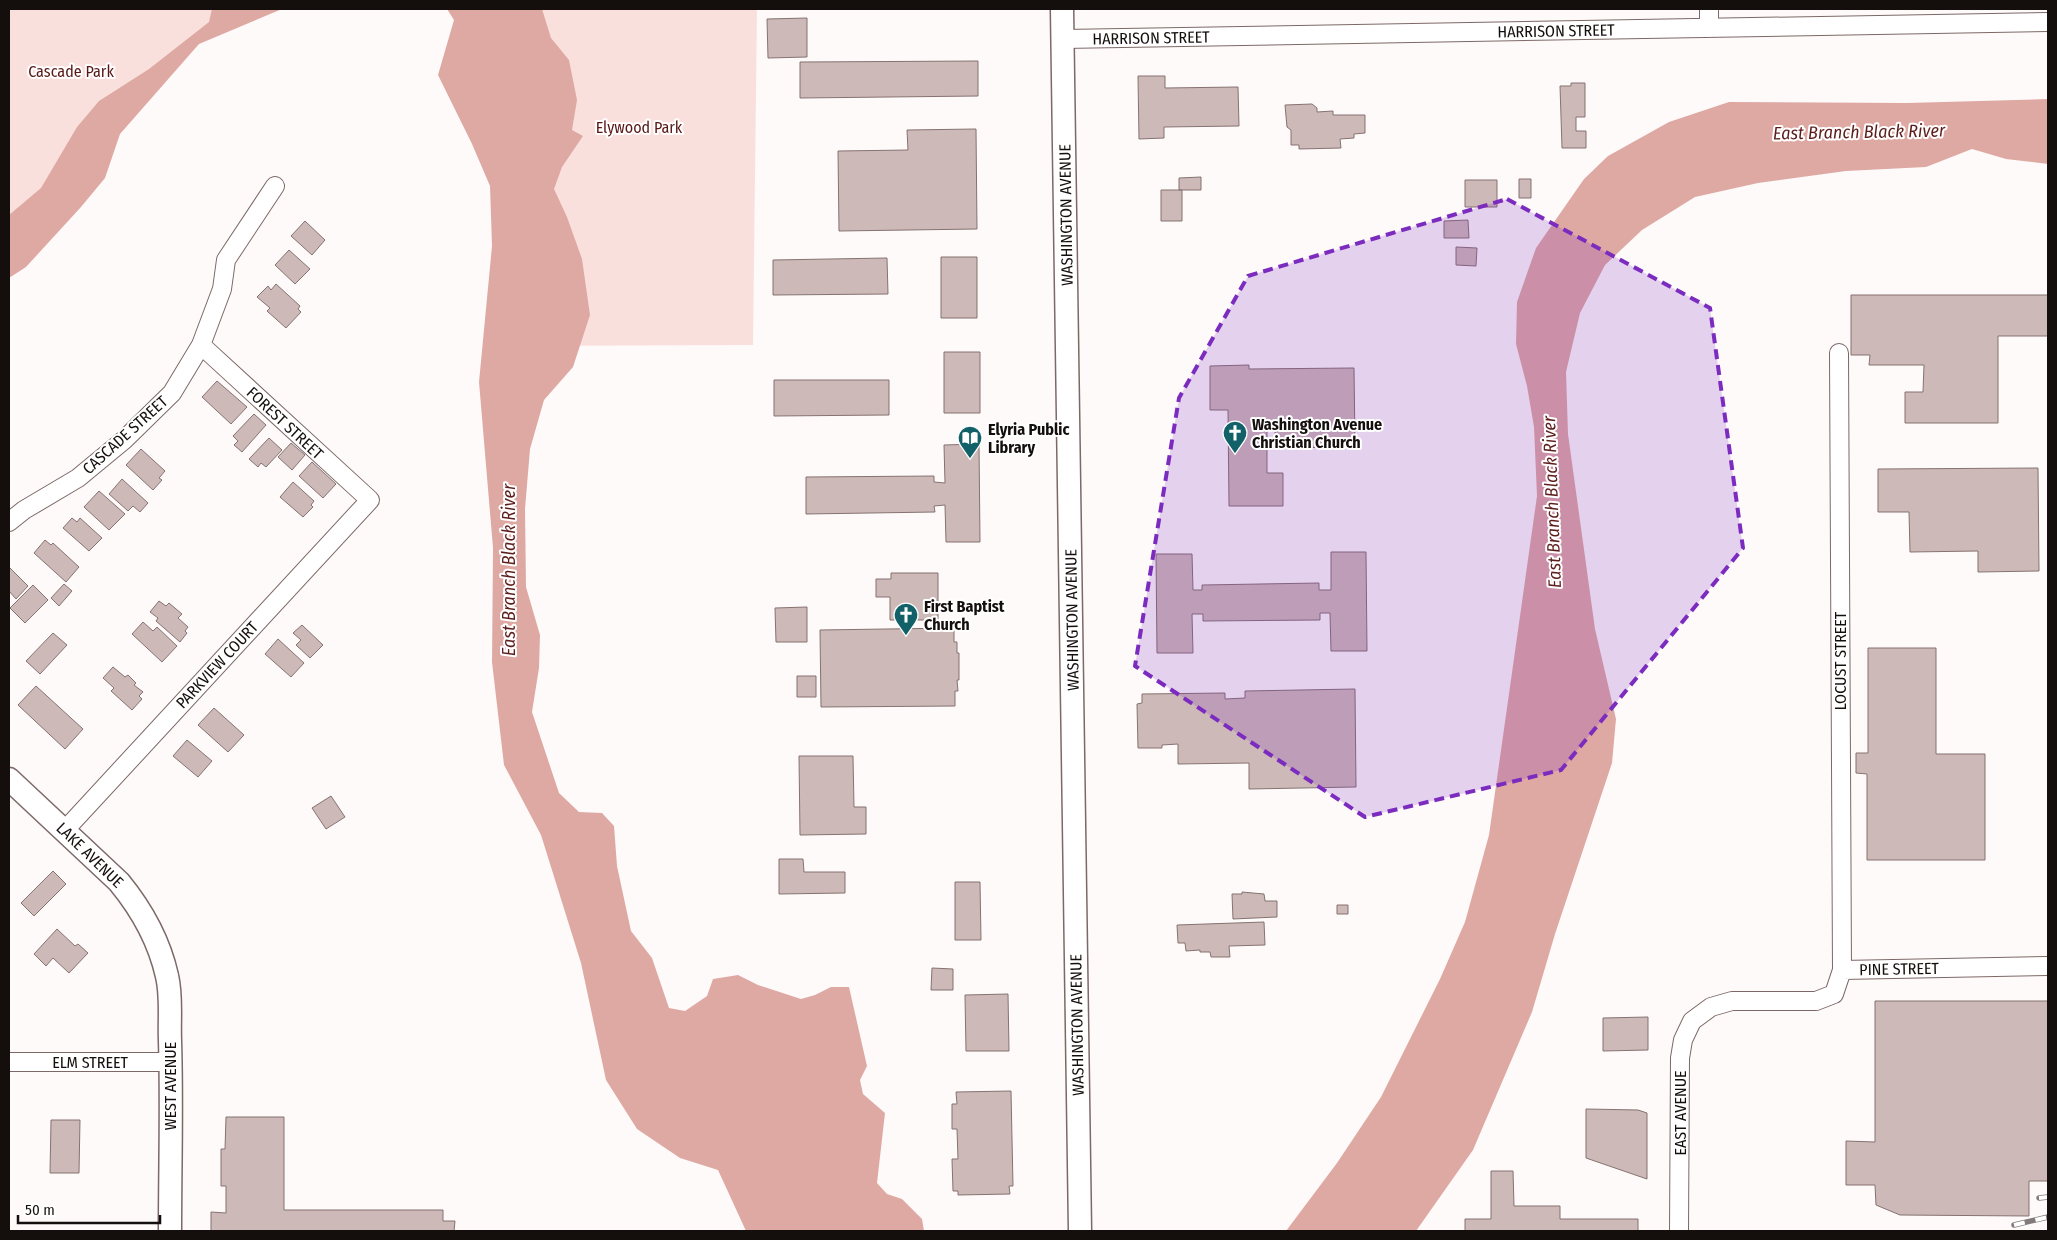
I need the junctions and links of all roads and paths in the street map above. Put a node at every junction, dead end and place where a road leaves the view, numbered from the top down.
1 (1062, 9) edge
2 (1709, 9) edge
3 (2048, 22) edge
4 (1709, 28) junction
5 (1063, 39) junction
6 (275, 186) dead end
7 (201, 345) junction
8 (1839, 353) dead end
9 (370, 500) joint
10 (9, 522) edge
11 (9, 779) edge
12 (64, 830) junction
13 (157, 942) joint
14 (2048, 966) edge
15 (1842, 970) junction
16 (1711, 1007) joint
17 (9, 1062) edge
18 (170, 1062) junction
19 (170, 1231) edge
20 (1080, 1231) edge
21 (1679, 1231) edge

1 - 5 street, WASHINGTON AVENUE
2 - 4 street
3 - 4 street, HARRISON STREET
4 - 5 street, HARRISON STREET
5 - 20 street, WASHINGTON AVENUE
6 - 7 street, CASCADE STREET
7 - 9 street, FOREST STREET
7 - 10 street, CASCADE STREET
8 - 15 street, LOCUST STREET
9 - 12 street, PARKVIEW COURT
11 - 12 street, LAKE AVENUE
12 - 13 street, LAKE AVENUE
13 - 18 street, WEST AVENUE
14 - 15 street, PINE STREET
15 - 16 street, PINE STREET
16 - 21 street, EAST AVENUE
17 - 18 street, ELM STREET
18 - 19 street, WEST AVENUE

